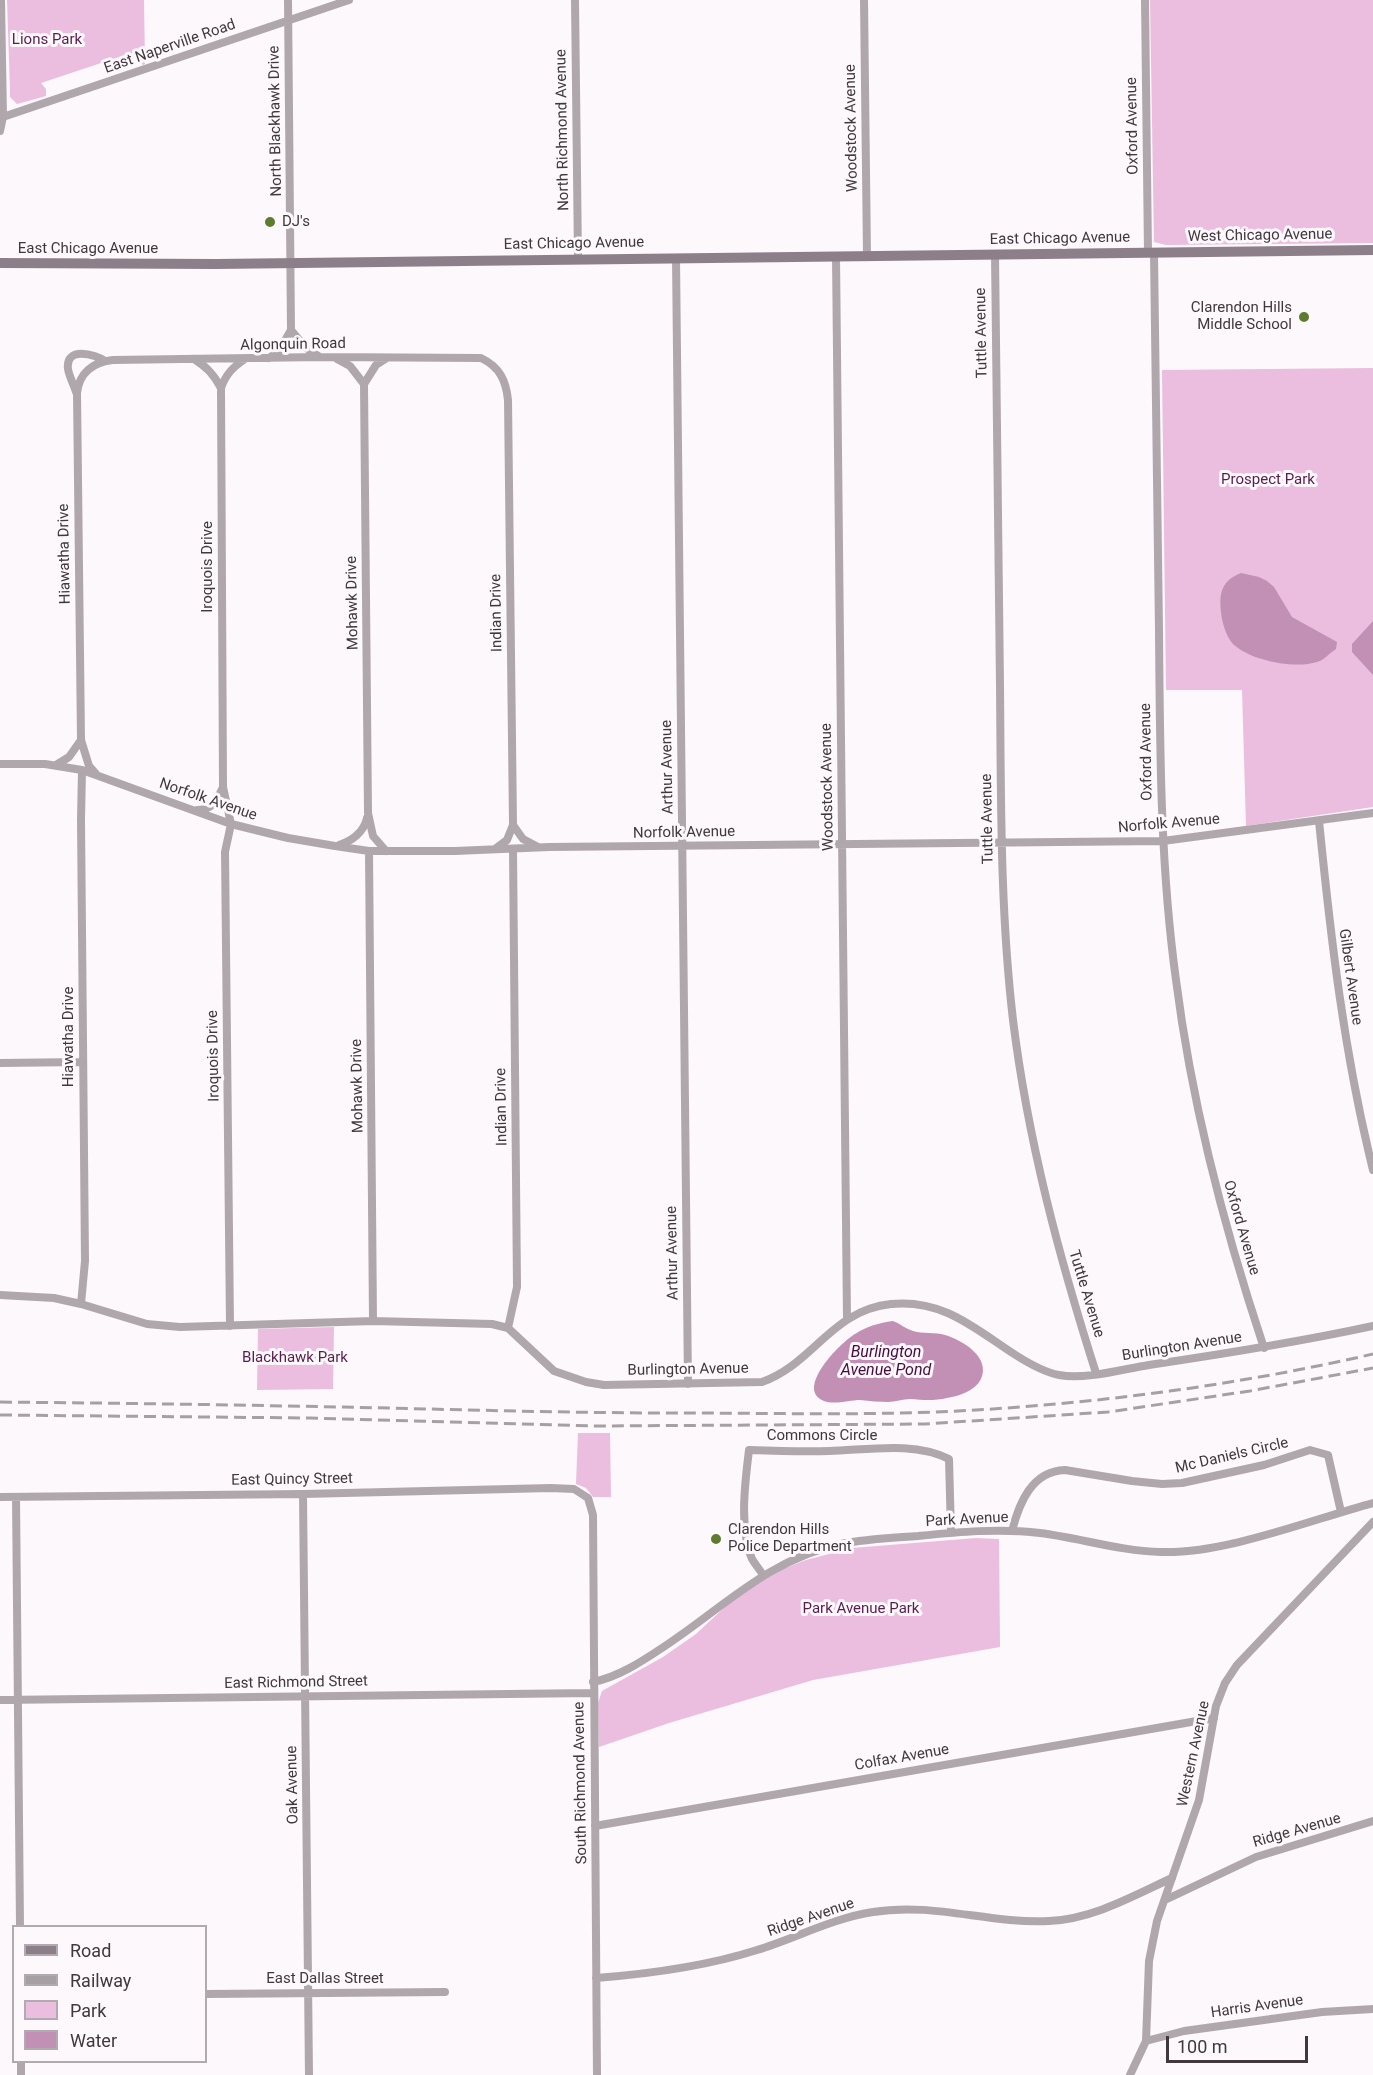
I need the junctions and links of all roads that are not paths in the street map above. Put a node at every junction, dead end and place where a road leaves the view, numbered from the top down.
1 (1, 0) edge
2 (288, 0) edge
3 (349, 0) edge
4 (575, 0) edge
5 (864, 0) edge
6 (1145, 0) edge
7 (288, 21) junction
8 (2, 117) edge
9 (0, 131) edge
10 (1373, 250) edge
11 (1151, 253) junction
12 (995, 255) junction
13 (836, 256) junction
14 (867, 256) junction
15 (676, 258) junction
16 (578, 259) junction
17 (291, 262) junction
18 (0, 263) edge
19 (291, 330) junction
20 (321, 357) junction
21 (335, 357) junction
22 (269, 358) junction
23 (387, 358) junction
24 (194, 359) junction
25 (247, 359) junction
26 (105, 361) junction
27 (496, 368) joint
28 (89, 369) joint
29 (364, 384) junction
30 (221, 388) junction
31 (76, 393) junction
32 (81, 740) junction
33 (4, 764) edge
34 (56, 765) junction
35 (82, 770) junction
36 (97, 775) junction
37 (223, 787) junction
38 (189, 809) junction
39 (368, 813) junction
40 (1373, 813) edge
41 (1319, 821) junction
42 (231, 824) junction
43 (513, 825) junction
44 (1163, 841) junction
45 (1001, 843) junction
46 (842, 845) junction
47 (335, 846) junction
48 (682, 847) junction
49 (539, 848) junction
50 (494, 849) junction
51 (513, 849) junction
52 (369, 851) junction
53 (386, 851) junction
54 (83, 1062) junction
55 (0, 1063) edge
56 (1373, 1170) edge
57 (0, 1296) edge
58 (81, 1304) junction
59 (847, 1318) junction
60 (374, 1321) junction
61 (230, 1326) junction
62 (1373, 1326) edge
63 (508, 1328) junction
64 (1264, 1348) junction
65 (1096, 1373) junction
66 (688, 1384) junction
67 (303, 1494) junction
68 (584, 1494) joint
69 (0, 1497) edge
70 (16, 1497) junction
71 (1373, 1503) edge
72 (1341, 1512) junction
73 (1373, 1522) edge
74 (1012, 1531) junction
75 (951, 1533) junction
76 (763, 1575) junction
77 (593, 1682) junction
78 (593, 1693) junction
79 (305, 1697) junction
80 (0, 1700) edge
81 (18, 1700) junction
82 (1214, 1718) junction
83 (1373, 1821) edge
84 (595, 1826) junction
85 (1173, 1878) junction
86 (1165, 1900) junction
87 (20, 1925) edge
88 (596, 1978) junction
89 (308, 1992) junction
90 (445, 1992) dead end
91 (207, 1994) edge
92 (1373, 2009) edge
93 (1146, 2041) junction
94 (309, 2075) edge
95 (597, 2075) edge
96 (1130, 2075) edge

1 - 8 street
2 - 7 street, North Blackhawk Drive
3 - 7 street, East Naperville Road
4 - 16 street, North Richmond Avenue
5 - 14 street, Woodstock Avenue
6 - 11 street, Oxford Avenue
7 - 8 street, East Naperville Road
7 - 17 street, North Blackhawk Drive
8 - 9 street
10 - 11 main road, West Chicago Avenue
11 - 12 main road, East Chicago Avenue
11 - 44 street, Oxford Avenue
12 - 14 main road, East Chicago Avenue
12 - 45 street, Tuttle Avenue
13 - 14 main road, East Chicago Avenue
13 - 15 main road, East Chicago Avenue
13 - 46 street, Woodstock Avenue
15 - 16 main road, East Chicago Avenue
15 - 48 street, Arthur Avenue
16 - 17 main road, East Chicago Avenue
17 - 18 main road, East Chicago Avenue
17 - 19 street, North Blackhawk Drive
19 - 20 street
19 - 22 street
20 - 21 street, Algonquin Road
20 - 22 street, Algonquin Road
21 - 23 street, Algonquin Road
21 - 29 street
22 - 25 street, Algonquin Road
23 - 27 street, Algonquin Road
23 - 29 street
24 - 25 street, Algonquin Road
24 - 26 street, Algonquin Road
24 - 30 street
25 - 30 street
26 - 28 street, Algonquin Road
26 - 31 street
27 - 43 street, Indian Drive
28 - 31 street, Hiawatha Drive
29 - 39 street, Mohawk Drive
30 - 37 street, Iroquois Drive
31 - 32 street, Hiawatha Drive
32 - 34 street
32 - 36 street, Hiawatha Drive
33 - 34 street, Norfolk Avenue
34 - 35 street, Norfolk Avenue
35 - 36 street, Norfolk Avenue
35 - 54 street, Hiawatha Drive
36 - 38 street, Norfolk Avenue
37 - 38 street
37 - 42 street, Iroquois Drive
38 - 42 street, Norfolk Avenue
39 - 47 street
39 - 53 street, Mohawk Drive
40 - 41 street, Norfolk Avenue
41 - 44 street, Norfolk Avenue
41 - 56 street, Gilbert Avenue
42 - 47 street, Norfolk Avenue
42 - 61 street, Iroquois Drive
43 - 49 street
43 - 50 street
44 - 45 street, Norfolk Avenue
44 - 64 street, Oxford Avenue
45 - 46 street, Norfolk Avenue
45 - 65 street, Tuttle Avenue
46 - 48 street, Norfolk Avenue
46 - 59 street, Woodstock Avenue
47 - 52 street, Norfolk Avenue
48 - 49 street, Norfolk Avenue
48 - 66 street, Arthur Avenue
49 - 51 street, Norfolk Avenue
50 - 51 street, Norfolk Avenue
50 - 53 street, Norfolk Avenue
51 - 63 street, Indian Drive
52 - 53 street, Norfolk Avenue
52 - 60 street, Mohawk Drive
54 - 55 street
54 - 58 street, Hiawatha Drive
57 - 58 street
58 - 61 street
59 - 65 street, Burlington Avenue
59 - 66 street, Burlington Avenue
60 - 61 street
60 - 63 street
62 - 64 street, Burlington Avenue
63 - 66 street, Burlington Avenue
64 - 65 street, Burlington Avenue
67 - 68 street, East Quincy Street
67 - 70 street, East Quincy Street
67 - 79 street, Oak Avenue
68 - 77 street, South Richmond Avenue
69 - 70 street, East Quincy Street
70 - 81 street
71 - 72 street, Park Avenue
72 - 74 street, Park Avenue
72 - 74 street, Mc Daniels Circle
73 - 82 street, Western Avenue
74 - 75 street, Park Avenue
75 - 76 street, Park Avenue
75 - 76 street, Commons Circle
76 - 77 street, Park Avenue
77 - 78 street, South Richmond Avenue
78 - 79 street, East Richmond Street
78 - 84 street, South Richmond Avenue
79 - 81 street, East Richmond Street
79 - 89 street, Oak Avenue
80 - 81 street, East Richmond Street
81 - 87 street
82 - 84 street, Colfax Avenue
82 - 85 street, Western Avenue
83 - 86 street, Ridge Avenue
84 - 88 street, South Richmond Avenue
85 - 86 street, Western Avenue
85 - 88 street, Ridge Avenue
86 - 93 street, Western Avenue
88 - 95 street, South Richmond Avenue
89 - 90 street, East Dallas Street
89 - 91 street, East Dallas Street
89 - 94 street, Oak Avenue
92 - 93 street, Harris Avenue
93 - 96 street, Western Avenue

